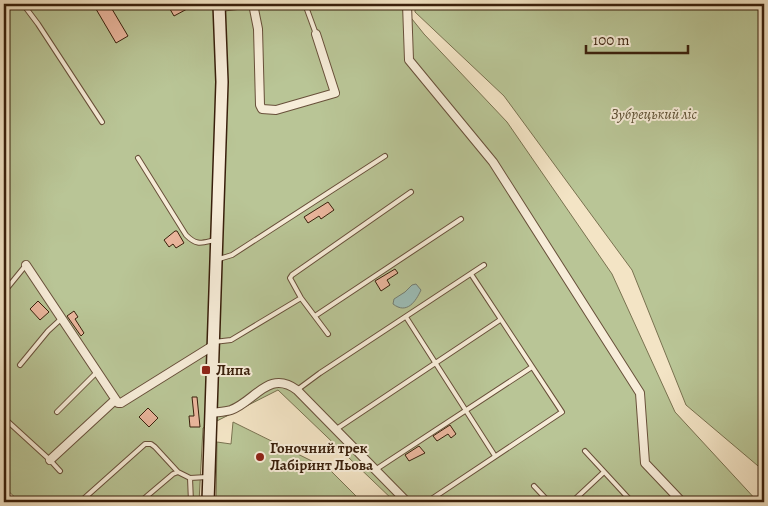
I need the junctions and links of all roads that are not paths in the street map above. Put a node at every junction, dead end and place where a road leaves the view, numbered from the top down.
1 (23, 4) edge
2 (246, 4) edge
3 (253, 4) edge
4 (305, 4) edge
5 (407, 4) edge
6 (219, 6) edge
7 (316, 34) joint
8 (102, 122) dead end
9 (385, 156) dead end
10 (138, 158) dead end
11 (411, 192) dead end
12 (461, 219) dead end
13 (217, 240) junction
14 (217, 260) junction
15 (26, 265) joint
16 (484, 265) dead end
17 (471, 274) junction
18 (4, 292) edge
19 (301, 298) junction
20 (315, 316) junction
21 (406, 316) junction
22 (61, 319) junction
23 (500, 320) junction
24 (328, 334) dead end
25 (214, 344) junction
26 (436, 363) junction
27 (20, 365) dead end
28 (532, 367) junction
29 (96, 372) junction
30 (297, 390) junction
31 (115, 400) junction
32 (465, 410) junction
33 (56, 412) dead end
34 (211, 414) junction
35 (4, 418) edge
36 (335, 430) junction
37 (585, 451) dead end
38 (495, 456) junction
39 (50, 460) junction
40 (375, 470) junction
41 (60, 471) dead end
42 (178, 472) junction
43 (604, 472) junction
44 (209, 477) junction
45 (190, 478) junction
46 (534, 486) dead end
47 (80, 502) edge
48 (140, 502) edge
49 (191, 502) edge
50 (208, 502) edge
51 (407, 502) edge
52 (427, 502) edge
53 (549, 502) edge
54 (572, 502) edge
55 (632, 502) edge
56 (682, 502) edge

1 - 8 lane
2 - 6 street
3 - 7 street
4 - 7 lane
5 - 56 street
6 - 13 street
9 - 14 lane
10 - 13 lane
11 - 19 lane
12 - 20 lane
13 - 14 street
14 - 25 street
15 - 18 lane
15 - 22 street
16 - 17 lane
17 - 21 lane
17 - 23 lane
19 - 20 lane
19 - 25 lane
20 - 24 lane
21 - 26 lane
21 - 30 lane
22 - 27 lane
22 - 29 street
23 - 26 lane
23 - 28 lane
25 - 31 street
25 - 34 street
26 - 32 lane
26 - 36 lane
28 - 32 lane
28 - 38 lane
29 - 31 street
29 - 33 lane
30 - 34 street
30 - 36 street
31 - 39 street
32 - 38 lane
32 - 40 lane
34 - 44 street
35 - 39 lane
36 - 40 street
37 - 43 lane
38 - 52 lane
39 - 41 lane
40 - 51 street
42 - 45 lane
42 - 47 lane
42 - 48 lane
43 - 54 lane
43 - 55 lane
44 - 45 lane
44 - 50 street
45 - 49 lane
46 - 53 lane

